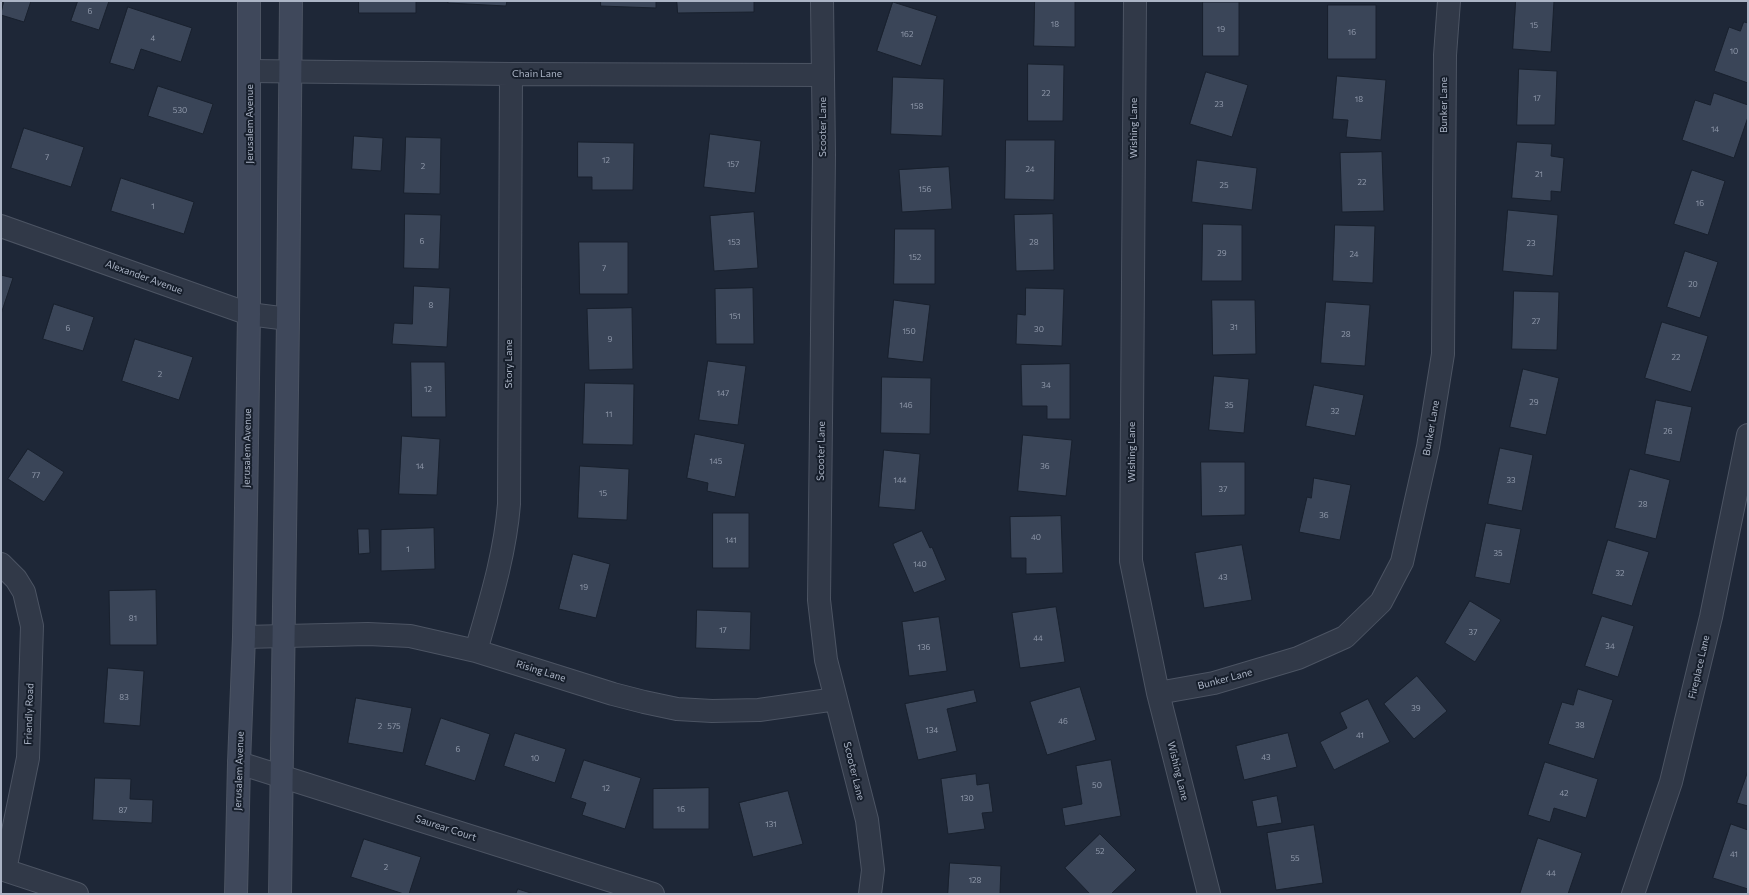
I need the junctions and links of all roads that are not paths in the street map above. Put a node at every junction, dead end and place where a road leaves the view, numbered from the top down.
1 (249, 1) edge
2 (291, 1) edge
3 (822, 1) edge
4 (1135, 1) edge
5 (1448, 1) edge
6 (250, 70) junction
7 (290, 71) junction
8 (511, 74) junction
9 (823, 75) junction
10 (1, 226) edge
11 (249, 314) junction
12 (288, 319) junction
13 (1748, 435) edge
14 (1, 564) edge
15 (284, 636) junction
16 (244, 637) junction
17 (476, 650) junction
18 (1158, 693) junction
19 (836, 699) junction
20 (239, 763) junction
21 (282, 776) junction
22 (3, 870) edge
23 (76, 894) edge
24 (236, 894) edge
25 (280, 894) edge
26 (653, 894) edge
27 (870, 894) edge
28 (1209, 894) edge
29 (1633, 894) edge

1 - 6 main road, Jerusalem Avenue
2 - 7 main road
3 - 9 street, Scooter Lane
4 - 18 street, Wishing Lane
5 - 18 street, Bunker Lane
6 - 7 street, Chain Lane
6 - 11 main road, Jerusalem Avenue
7 - 8 street, Chain Lane
7 - 12 main road
8 - 9 street, Chain Lane
8 - 17 street, Story Lane
9 - 19 street, Scooter Lane
10 - 11 street, Alexander Avenue
11 - 12 street, Alexander Avenue
11 - 16 main road, Jerusalem Avenue
12 - 15 main road
13 - 29 street, Fireplace Lane
14 - 22 street, Friendly Road
15 - 16 street, Rising Lane
15 - 17 street, Rising Lane
15 - 21 main road
16 - 20 main road, Jerusalem Avenue
17 - 19 street, Rising Lane
18 - 28 street, Wishing Lane
19 - 27 street, Scooter Lane
20 - 21 street, Saurear Court
20 - 24 main road, Jerusalem Avenue
21 - 25 main road
21 - 26 street, Saurear Court
22 - 23 street

